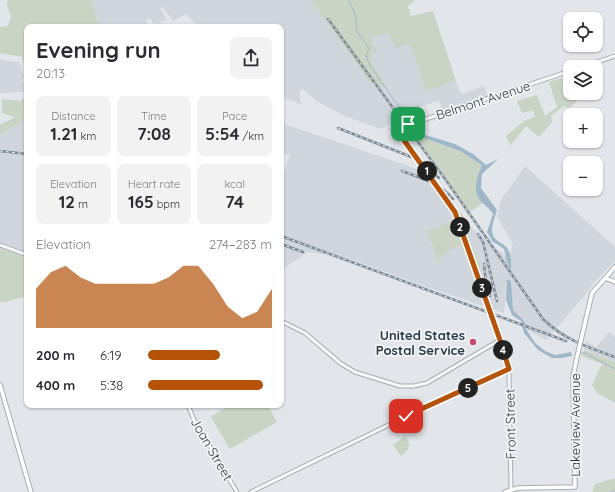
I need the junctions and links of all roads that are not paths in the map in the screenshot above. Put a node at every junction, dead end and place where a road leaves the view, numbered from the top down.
1 (615, 56) edge
2 (603, 60) edge
3 (563, 73) edge
4 (396, 129) joint
5 (0, 245) edge
6 (24, 254) edge
7 (615, 267) edge
8 (605, 278) junction
9 (615, 282) edge
10 (284, 322) edge
11 (500, 340) junction
12 (509, 369) junction
13 (0, 385) edge
14 (189, 408) edge
15 (511, 489) junction
16 (31, 492) edge
17 (237, 492) edge
18 (251, 492) edge
19 (504, 492) edge

1 - 2 street
3 - 4 street, Belmont Avenue
4 - 11 street, Front Street
5 - 6 street
7 - 8 main road
8 - 9 main road
8 - 15 main road, Lakeview Avenue, bridge
10 - 11 street
11 - 12 street, Front Street
12 - 15 street, Front Street
12 - 18 street
13 - 16 main road
14 - 17 street, Joan Street
15 - 19 main road

